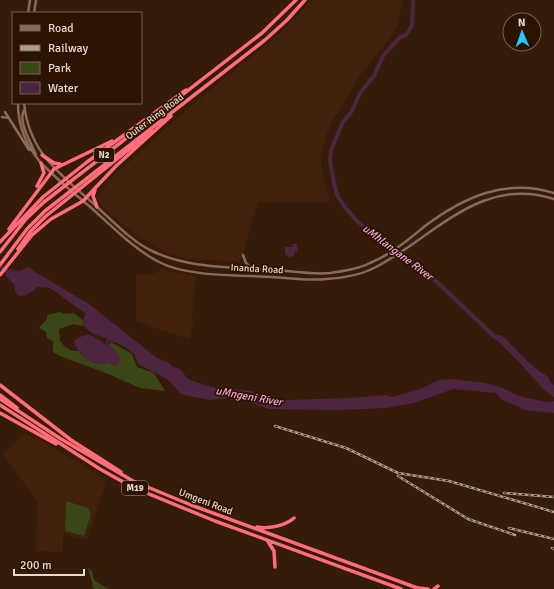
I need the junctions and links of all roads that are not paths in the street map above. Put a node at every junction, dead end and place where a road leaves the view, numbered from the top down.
1 (30, 0) edge
2 (36, 0) edge
3 (296, 0) edge
4 (305, 0) edge
5 (28, 12) edge
6 (34, 12) edge
7 (202, 79) junction
8 (187, 101) junction
9 (18, 104) edge
10 (19, 104) edge
11 (24, 104) edge
12 (25, 109) junction
13 (5, 112) dead end
14 (2, 117) dead end
15 (9, 118) junction
16 (167, 119) junction
17 (122, 136) junction
18 (42, 155) junction
19 (36, 158) junction
20 (65, 162) junction
21 (41, 164) junction
22 (54, 169) junction
23 (50, 172) junction
24 (99, 184) junction
25 (554, 193) edge
26 (86, 197) junction
27 (554, 199) edge
28 (93, 200) junction
29 (29, 201) junction
30 (83, 201) junction
31 (97, 207) joint
32 (6, 234) junction
33 (0, 241) edge
34 (20, 244) junction
35 (0, 252) edge
36 (243, 255) dead end
37 (0, 265) edge
38 (251, 268) junction
39 (0, 275) edge
40 (0, 385) edge
41 (0, 395) edge
42 (0, 399) edge
43 (0, 405) edge
44 (0, 413) edge
45 (37, 424) junction
46 (63, 446) junction
47 (138, 483) junction
48 (294, 518) dead end
49 (248, 526) junction
50 (266, 539) junction
51 (274, 567) dead end
52 (438, 586) dead end
53 (402, 589) edge
54 (418, 589) edge
55 (428, 589) edge
56 (434, 589) edge

1 - 5 main road
2 - 6 main road
3 - 7 highway, Outer Ring Road / N2
4 - 8 highway, Outer Ring Road / N2
7 - 17 highway
7 - 35 highway, Outer Ring Road / N2
8 - 16 highway
8 - 34 highway, Outer Ring Road / N2
9 - 19 main road, Inanda Road
10 - 12 main road
11 - 12 main road
12 - 18 main road
12 - 19 main road
13 - 15 main road
14 - 15 main road
15 - 19 main road
16 - 24 highway
16 - 34 highway
17 - 20 highway
17 - 32 highway
18 - 20 highway
18 - 22 main road
19 - 21 main road, Inanda Road
20 - 22 highway
21 - 23 main road, Inanda Road
21 - 29 highway
22 - 23 highway
22 - 26 main road
23 - 29 highway
23 - 30 main road, Inanda Road
24 - 26 highway
24 - 28 highway
25 - 38 main road, Inanda Road
26 - 28 main road
26 - 30 highway
27 - 30 main road, Inanda Road
28 - 31 highway
29 - 32 highway
30 - 34 highway
31 - 38 main road, Inanda Road
32 - 33 highway
34 - 37 highway, Outer Ring Road / N2
34 - 39 highway
36 - 38 main road
40 - 47 highway
41 - 45 highway
42 - 45 highway, Umgeni Road / M19
43 - 46 highway, Umgeni Road / M19
44 - 46 highway
45 - 47 highway, Umgeni Road / M19
46 - 50 highway, Umgeni Road / M19
47 - 49 highway, Umgeni Road / M19
48 - 49 highway
49 - 54 highway, Umgeni Road / M19
50 - 51 highway
50 - 53 highway, Umgeni Road / M19
52 - 56 highway
54 - 55 highway, Umgeni Road

